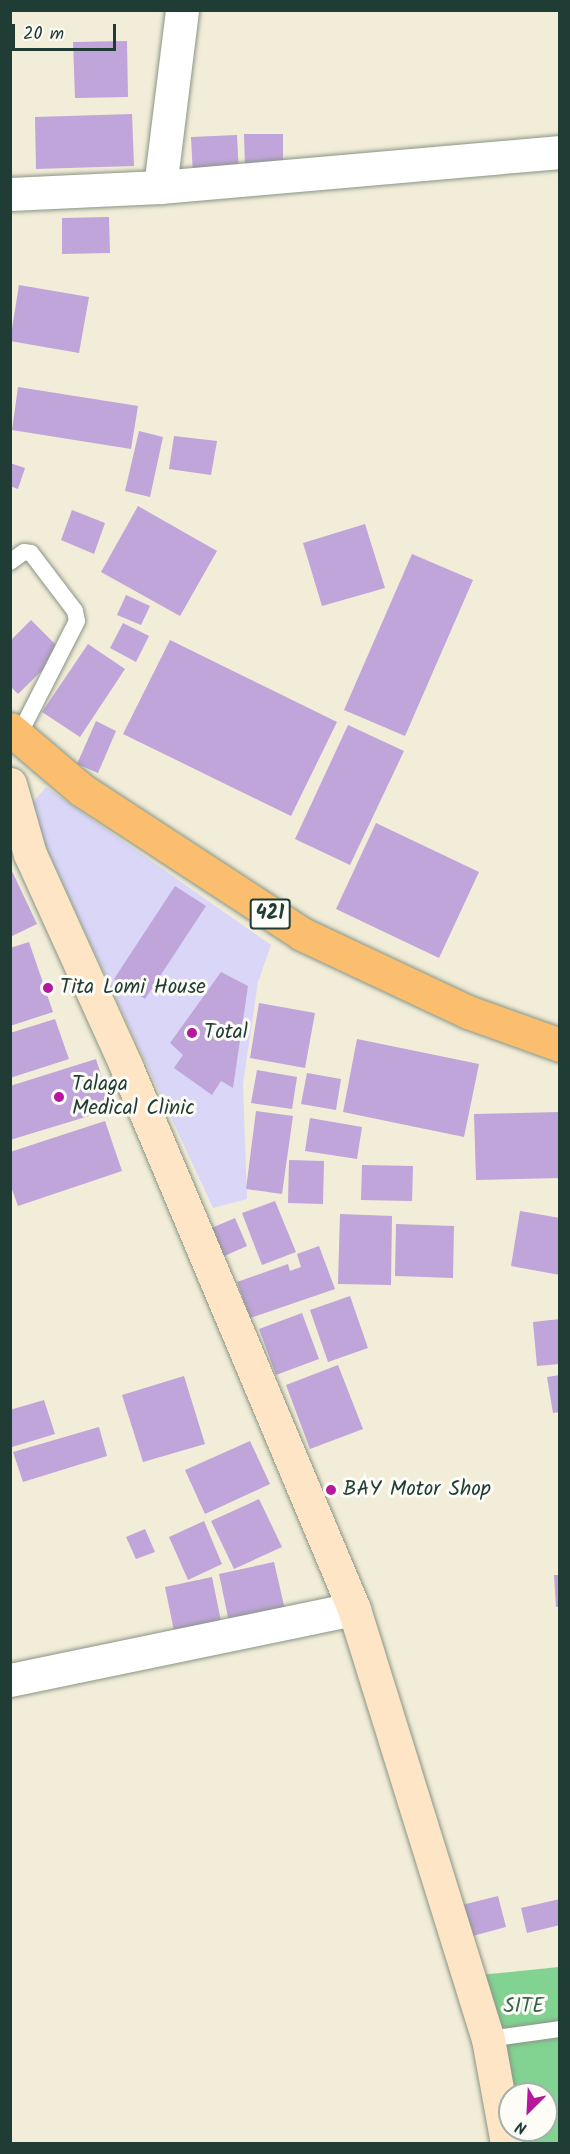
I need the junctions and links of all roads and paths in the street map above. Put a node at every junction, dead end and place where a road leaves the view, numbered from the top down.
1 (182, 10) edge
2 (560, 152) edge
3 (160, 187) junction
4 (10, 194) edge
5 (10, 562) edge
6 (14, 733) edge
7 (10, 784) edge
8 (20, 856) edge
9 (560, 1045) edge
10 (354, 1609) junction
11 (10, 1680) edge
12 (560, 2029) edge
13 (488, 2038) junction
14 (507, 2144) edge

1 - 3 street
2 - 3 street
3 - 4 street
5 - 6 lane
6 - 9 main road, 421
7 - 8 street
8 - 10 street
10 - 11 street
10 - 13 street
12 - 13 lane
13 - 14 street

